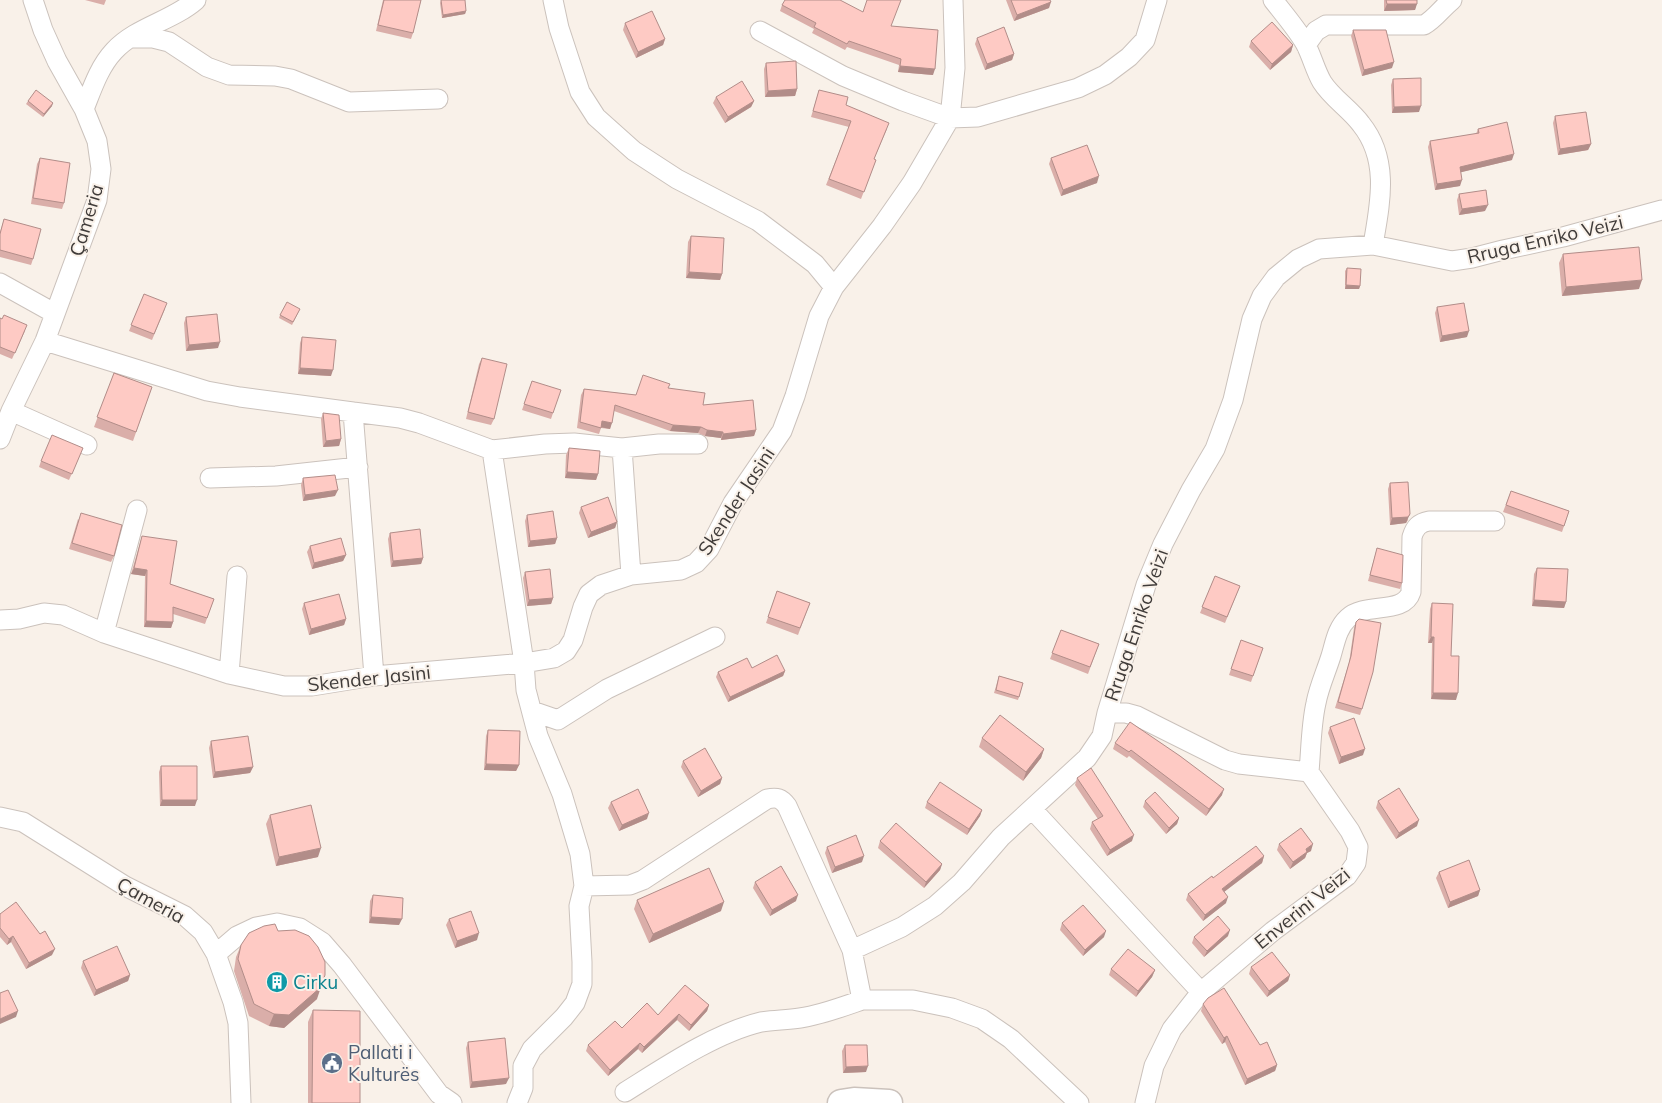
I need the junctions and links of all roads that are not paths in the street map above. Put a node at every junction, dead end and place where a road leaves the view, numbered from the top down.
1 (33, 0) edge
2 (196, 0) edge
3 (554, 0) edge
4 (953, 0) edge
5 (1157, 0) edge
6 (1273, 0) edge
7 (1452, 0) edge
8 (760, 31) dead end
9 (131, 38) junction
10 (1306, 45) junction
11 (438, 99) dead end
12 (84, 109) junction
13 (950, 118) junction
14 (1662, 210) edge
15 (1373, 245) junction
16 (0, 283) edge
17 (834, 287) junction
18 (54, 313) junction
19 (45, 341) junction
20 (11, 411) junction
21 (353, 412) junction
22 (0, 439) edge
23 (698, 444) dead end
24 (87, 445) dead end
25 (622, 448) junction
26 (492, 450) junction
27 (358, 467) junction
28 (210, 478) dead end
29 (138, 510) dead end
30 (1496, 521) dead end
31 (631, 575) junction
32 (237, 576) dead end
33 (0, 620) edge
34 (104, 633) junction
35 (715, 637) dead end
36 (524, 663) junction
37 (229, 674) junction
38 (374, 676) junction
39 (532, 711) junction
40 (1107, 713) junction
41 (558, 720) junction
42 (538, 736) junction
43 (1309, 772) junction
44 (1032, 809) junction
45 (0, 817) edge
46 (584, 886) junction
47 (852, 950) junction
48 (216, 954) junction
49 (1201, 992) junction
50 (862, 1000) junction
51 (625, 1092) dead end
52 (241, 1103) edge
53 (452, 1103) edge
54 (517, 1103) edge
55 (841, 1103) edge
56 (889, 1103) edge
57 (1079, 1103) edge
58 (1145, 1103) edge

1 - 12 street, Çameria
2 - 9 street
3 - 17 street
4 - 13 street, Skender Jasini
5 - 13 street
6 - 10 street
7 - 10 street
8 - 13 street
9 - 11 street
9 - 12 street
10 - 15 street
12 - 18 street, Çameria
13 - 17 street, Skender Jasini
14 - 15 street, Rruga Enriko Veizi
15 - 40 street, Rruga Enriko Veizi
16 - 18 street
17 - 31 street, Skender Jasini
18 - 19 street, Çameria
19 - 20 street, Çameria
19 - 21 street
20 - 22 street, Çameria
20 - 24 street
21 - 26 street
21 - 27 street
23 - 25 street
25 - 26 street
25 - 31 street
26 - 36 street
27 - 28 street
27 - 38 street
29 - 34 street
30 - 43 street
31 - 36 street, Skender Jasini
32 - 37 street
33 - 34 street, Skender Jasini
34 - 37 street, Skender Jasini
35 - 41 street
36 - 38 street, Skender Jasini
36 - 39 street
37 - 38 street, Skender Jasini
39 - 41 street
39 - 42 street
40 - 43 street
40 - 44 street, Rruga Enriko Veizi
41 - 42 street
42 - 46 street
43 - 49 street, Enverini Veizi
44 - 47 street, Rruga Enriko Veizi
44 - 49 street
45 - 48 street, Çameria
46 - 47 street
46 - 54 street
47 - 50 street
48 - 52 street, Çameria
48 - 53 street
49 - 58 street, Enverini Veizi
50 - 51 street
50 - 57 street
55 - 56 main road

